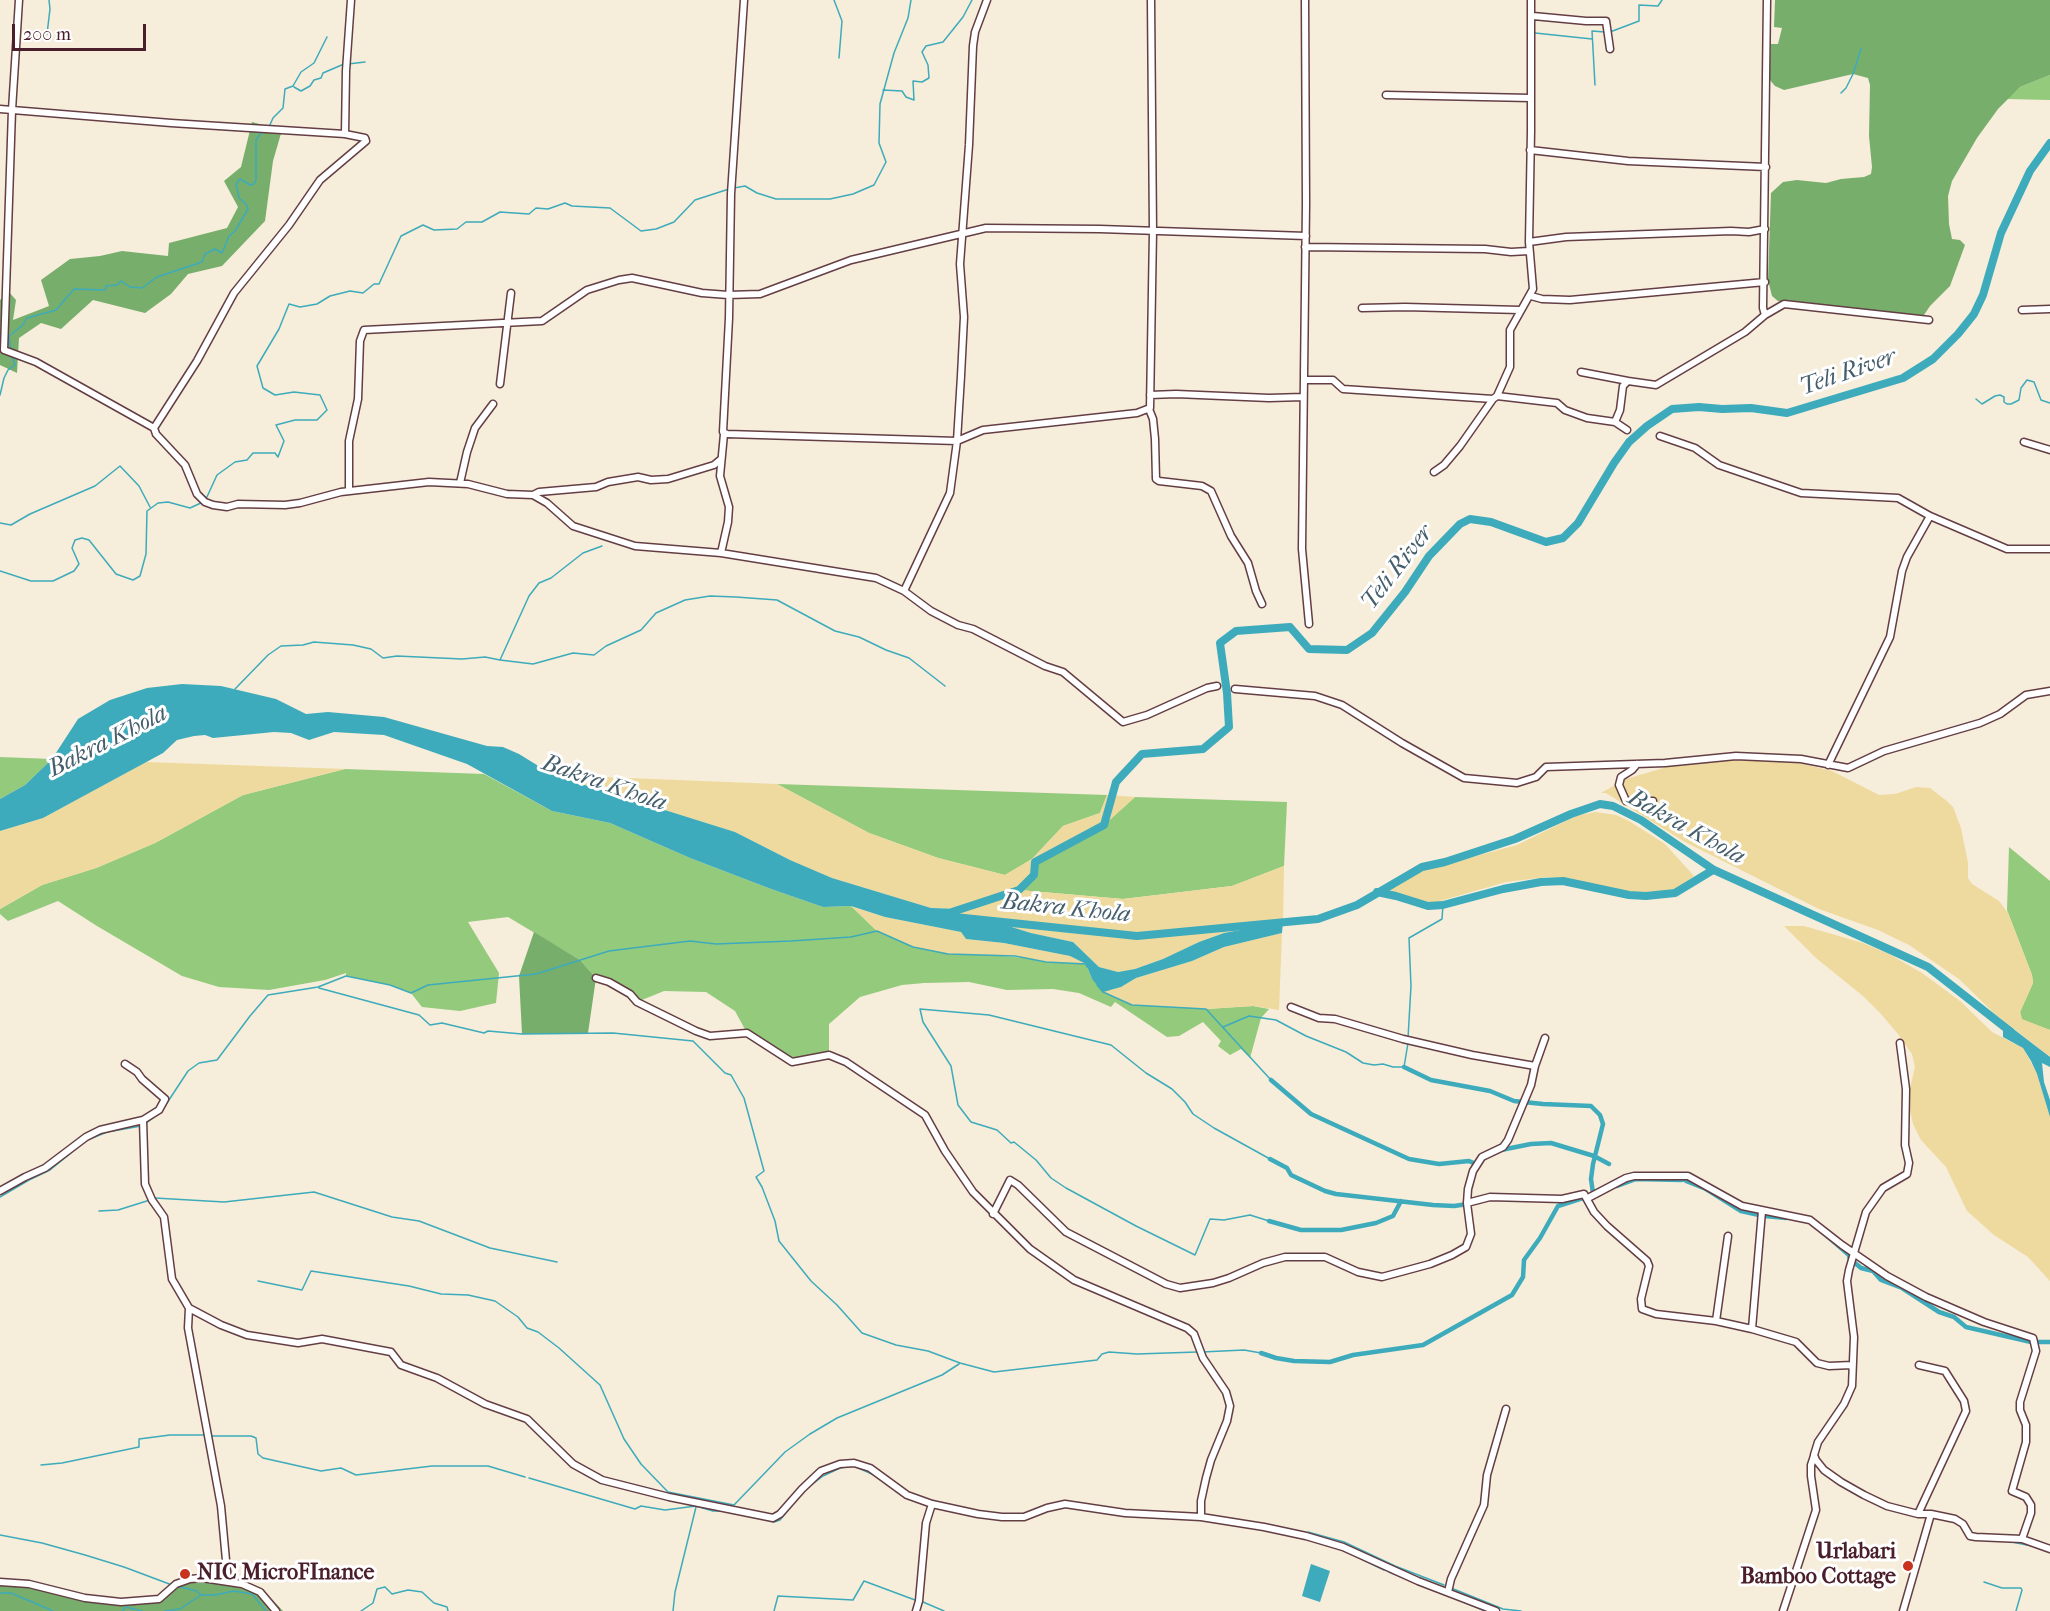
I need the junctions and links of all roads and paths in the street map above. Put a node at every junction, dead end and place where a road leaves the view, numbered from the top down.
1 (19, 0) edge
2 (351, 0) edge
3 (744, 0) edge
4 (987, 0) edge
5 (1150, 0) edge
6 (1305, 0) edge
7 (1531, 0) edge
8 (1767, 0) edge
9 (1533, 16) junction
10 (1610, 49) dead end
11 (1386, 95) dead end
12 (1531, 98) junction
13 (0, 109) edge
14 (12, 110) junction
15 (345, 134) junction
16 (1530, 150) junction
17 (1766, 167) junction
18 (1765, 229) junction
19 (1153, 231) junction
20 (962, 234) junction
21 (1306, 236) junction
22 (1529, 242) junction
23 (1305, 247) junction
24 (1529, 250) junction
25 (1765, 282) junction
26 (511, 293) dead end
27 (728, 295) junction
28 (1531, 296) junction
29 (1362, 308) dead end
30 (2050, 309) edge
31 (1520, 310) junction
32 (2022, 310) dead end
33 (1765, 315) junction
34 (1929, 320) dead end
35 (507, 321) junction
36 (1581, 372) dead end
37 (1304, 380) junction
38 (1628, 381) junction
39 (500, 384) dead end
40 (1150, 395) junction
41 (1303, 397) junction
42 (1495, 398) junction
43 (492, 404) dead end
44 (1149, 409) junction
45 (1615, 422) junction
46 (154, 428) junction
47 (1627, 430) dead end
48 (724, 434) junction
49 (1660, 436) dead end
50 (957, 441) junction
51 (2024, 442) dead end
52 (2050, 450) edge
53 (720, 460) junction
54 (1434, 472) dead end
55 (460, 483) junction
56 (349, 491) junction
57 (533, 495) junction
58 (1930, 516) junction
59 (2050, 549) edge
60 (721, 553) junction
61 (904, 591) junction
62 (1262, 604) dead end
63 (1310, 624) dead end
64 (1217, 686) dead end
65 (1235, 689) dead end
66 (2050, 691) edge
67 (1637, 764) junction
68 (1828, 765) junction
69 (1653, 801) dead end
70 (596, 978) dead end
71 (1291, 1007) dead end
72 (1545, 1038) dead end
73 (1900, 1043) dead end
74 (124, 1064) dead end
75 (1535, 1066) junction
76 (143, 1120) junction
77 (0, 1191) edge
78 (1588, 1198) junction
79 (1468, 1200) junction
80 (1762, 1211) junction
81 (993, 1214) junction
82 (1728, 1236) dead end
83 (1854, 1254) junction
84 (189, 1308) junction
85 (1716, 1321) junction
86 (1752, 1329) junction
87 (1919, 1365) dead end
88 (1852, 1367) junction
89 (1506, 1409) dead end
90 (1814, 1455) junction
91 (932, 1504) junction
92 (1918, 1514) junction
93 (1931, 1514) junction
94 (1201, 1517) junction
95 (2022, 1539) junction
96 (2050, 1549) edge
97 (0, 1582) edge
98 (228, 1582) junction
99 (1448, 1592) junction
100 (276, 1611) edge
101 (916, 1611) edge
102 (1496, 1611) edge
103 (1783, 1611) edge
104 (1903, 1611) edge

1 - 14 street
2 - 15 street
3 - 27 street
4 - 20 street
5 - 19 street
6 - 21 street
7 - 9 street
8 - 17 street
9 - 10 street
9 - 12 street
11 - 12 street
12 - 16 street
13 - 14 street
14 - 15 street
14 - 46 street
15 - 46 street
16 - 17 street
16 - 22 street
17 - 18 street
18 - 22 street
18 - 25 street
19 - 20 street
19 - 21 street
19 - 40 street
20 - 27 street
20 - 50 street
21 - 23 street
22 - 24 street
23 - 24 street
23 - 37 street
24 - 28 street
25 - 28 street
25 - 33 street
26 - 35 street
27 - 35 street
27 - 48 street
28 - 31 street
29 - 31 street
30 - 32 street
31 - 42 street
33 - 34 street
33 - 38 street
35 - 39 street
35 - 56 street
36 - 38 street
37 - 41 street
37 - 42 street
38 - 45 street
40 - 41 street
40 - 44 street
41 - 63 street
42 - 45 street
42 - 54 street
43 - 55 street
44 - 50 street
44 - 62 street
45 - 47 street
46 - 56 street
48 - 50 street
48 - 53 street
49 - 58 street
50 - 61 street
51 - 52 street
53 - 57 street
53 - 60 street
55 - 56 street
55 - 57 street
57 - 60 street
58 - 59 street
58 - 68 street
60 - 61 street
61 - 64 street
65 - 67 street
66 - 68 street
67 - 68 street
67 - 69 street
70 - 81 street
71 - 75 street
72 - 75 street
73 - 83 street
74 - 76 street
75 - 79 street
76 - 77 street
76 - 84 street
78 - 79 street
78 - 80 street
78 - 85 street
79 - 81 street
80 - 83 street
80 - 86 street
81 - 94 street
82 - 85 street
83 - 88 street
83 - 95 street
84 - 91 street
84 - 98 street
85 - 86 street
86 - 88 street
87 - 92 street
88 - 90 street
89 - 99 street
90 - 92 street
90 - 103 street
91 - 94 street
91 - 101 street
92 - 93 street
93 - 95 street
93 - 104 street
94 - 99 street
95 - 96 street
97 - 98 street
98 - 100 street
99 - 102 street

